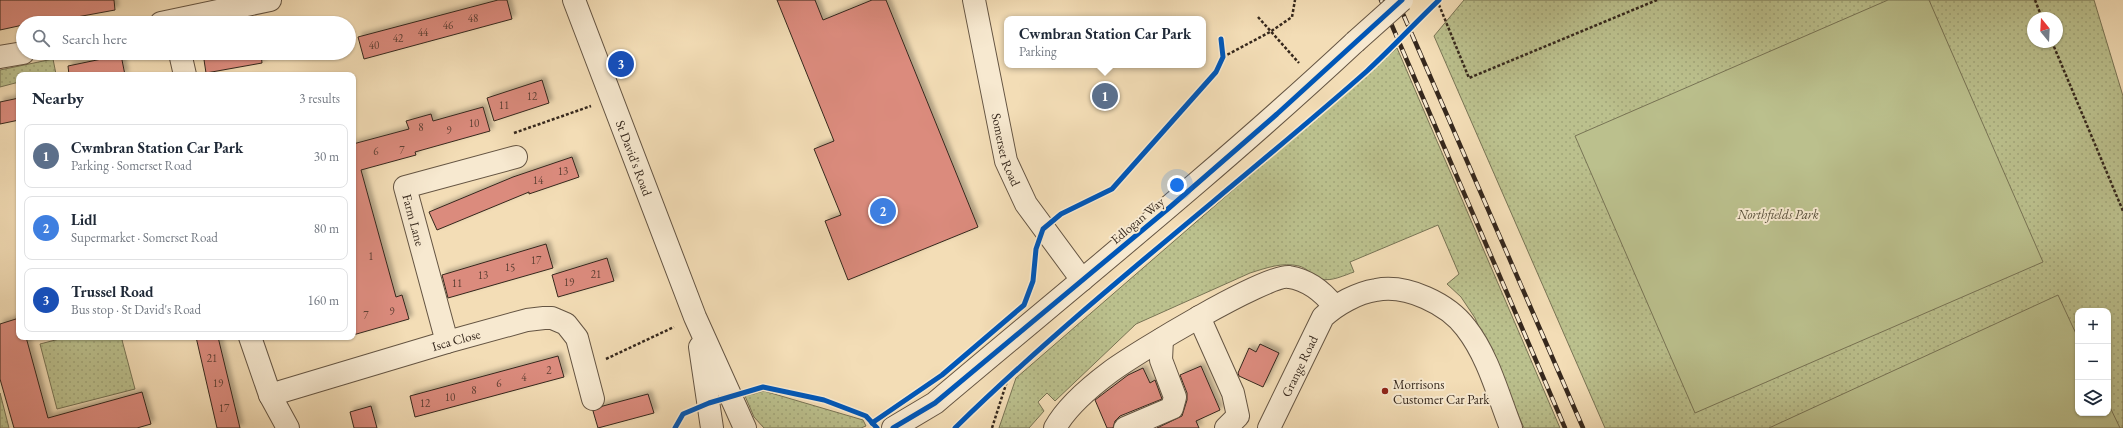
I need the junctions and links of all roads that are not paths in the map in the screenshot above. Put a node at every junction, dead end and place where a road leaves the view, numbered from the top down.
1 (270, 0) edge
2 (574, 0) edge
3 (974, 0) edge
4 (1402, 0) edge
5 (196, 16) edge
6 (16, 54) edge
7 (0, 57) edge
8 (182, 60) edge
9 (184, 72) edge
10 (516, 157) road end
11 (1082, 280) junction
12 (1334, 306) junction
13 (695, 317) junction
14 (1199, 318) junction
15 (1162, 339) junction
16 (251, 340) edge
17 (447, 342) junction
18 (270, 395) junction
19 (593, 399) dead end
20 (935, 402) junction
21 (288, 428) edge
22 (712, 428) edge
23 (745, 428) edge
24 (893, 428) edge
25 (915, 428) edge
26 (1055, 428) edge
27 (1125, 428) edge
28 (1226, 428) edge
29 (1269, 428) edge
30 (1512, 428) edge

1 - 5 street
2 - 13 street, St David's Road
3 - 11 street, Somerset Road
4 - 11 street, Edlogan Way, bridge
6 - 7 street
8 - 9 street
10 - 17 street, Farm Lane
11 - 20 street, Edlogan Way
12 - 14 street
12 - 29 street, Grange Road
12 - 30 street
13 - 22 street, St David's Road
13 - 23 street, St David's Road
14 - 15 street
14 - 28 street
15 - 26 street
15 - 27 street
16 - 18 street
17 - 18 street, Isca Close
17 - 19 street, Isca Close
18 - 21 street
20 - 24 street, Edlogan Way
20 - 25 street, Edlogan Way

